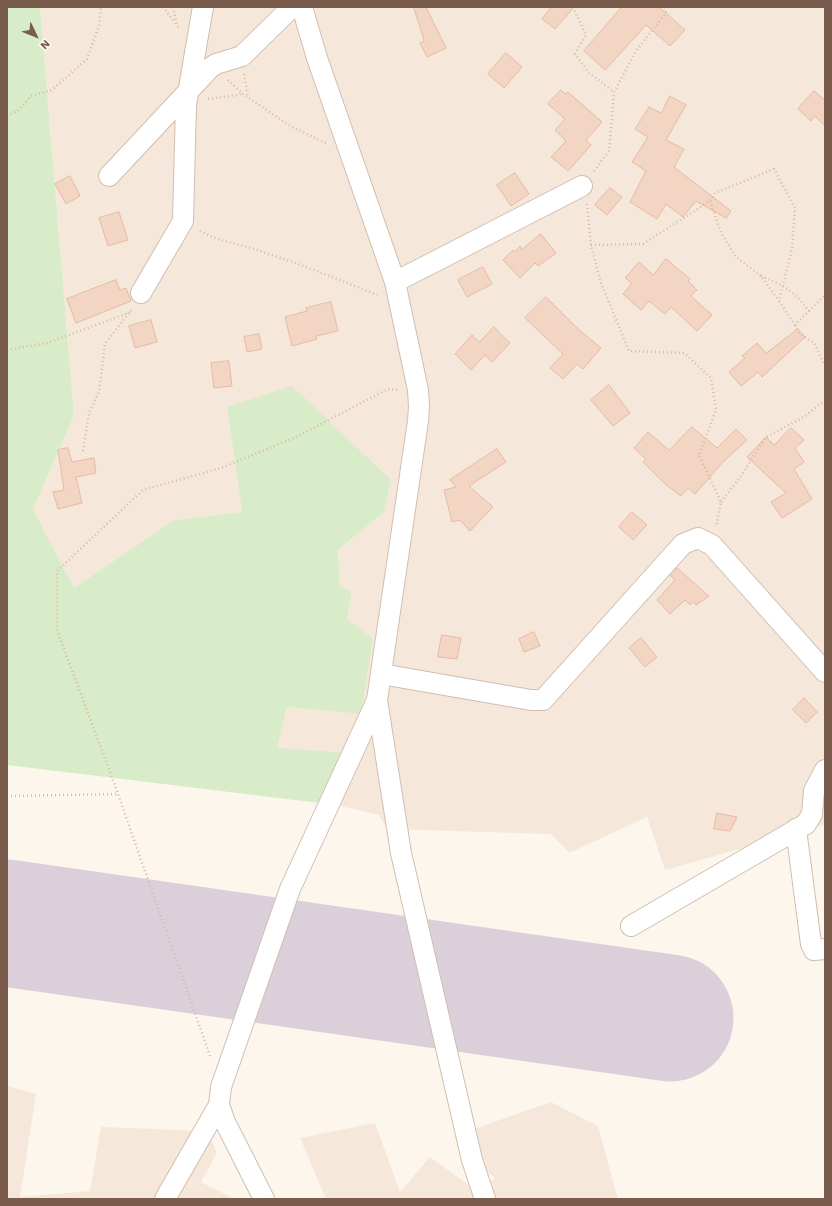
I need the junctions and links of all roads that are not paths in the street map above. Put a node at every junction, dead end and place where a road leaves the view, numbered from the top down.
1 (204, 7) edge
2 (292, 7) edge
3 (302, 7) edge
4 (187, 99) junction
5 (110, 176) dead end
6 (582, 186) road end
7 (395, 282) junction
8 (141, 293) road end
9 (825, 672) edge
10 (381, 674) junction
11 (377, 700) junction
12 (825, 770) edge
13 (796, 829) junction
14 (631, 926) dead end
15 (825, 949) edge
16 (219, 1105) junction
17 (165, 1199) edge
18 (264, 1199) edge
19 (485, 1199) edge

1 - 4 street
2 - 4 street
3 - 7 street
4 - 5 street
4 - 8 street
6 - 7 street
7 - 10 street
9 - 10 street
10 - 11 street
11 - 16 street
11 - 19 street
12 - 13 street
13 - 14 street
13 - 15 street
16 - 17 street
16 - 18 street

